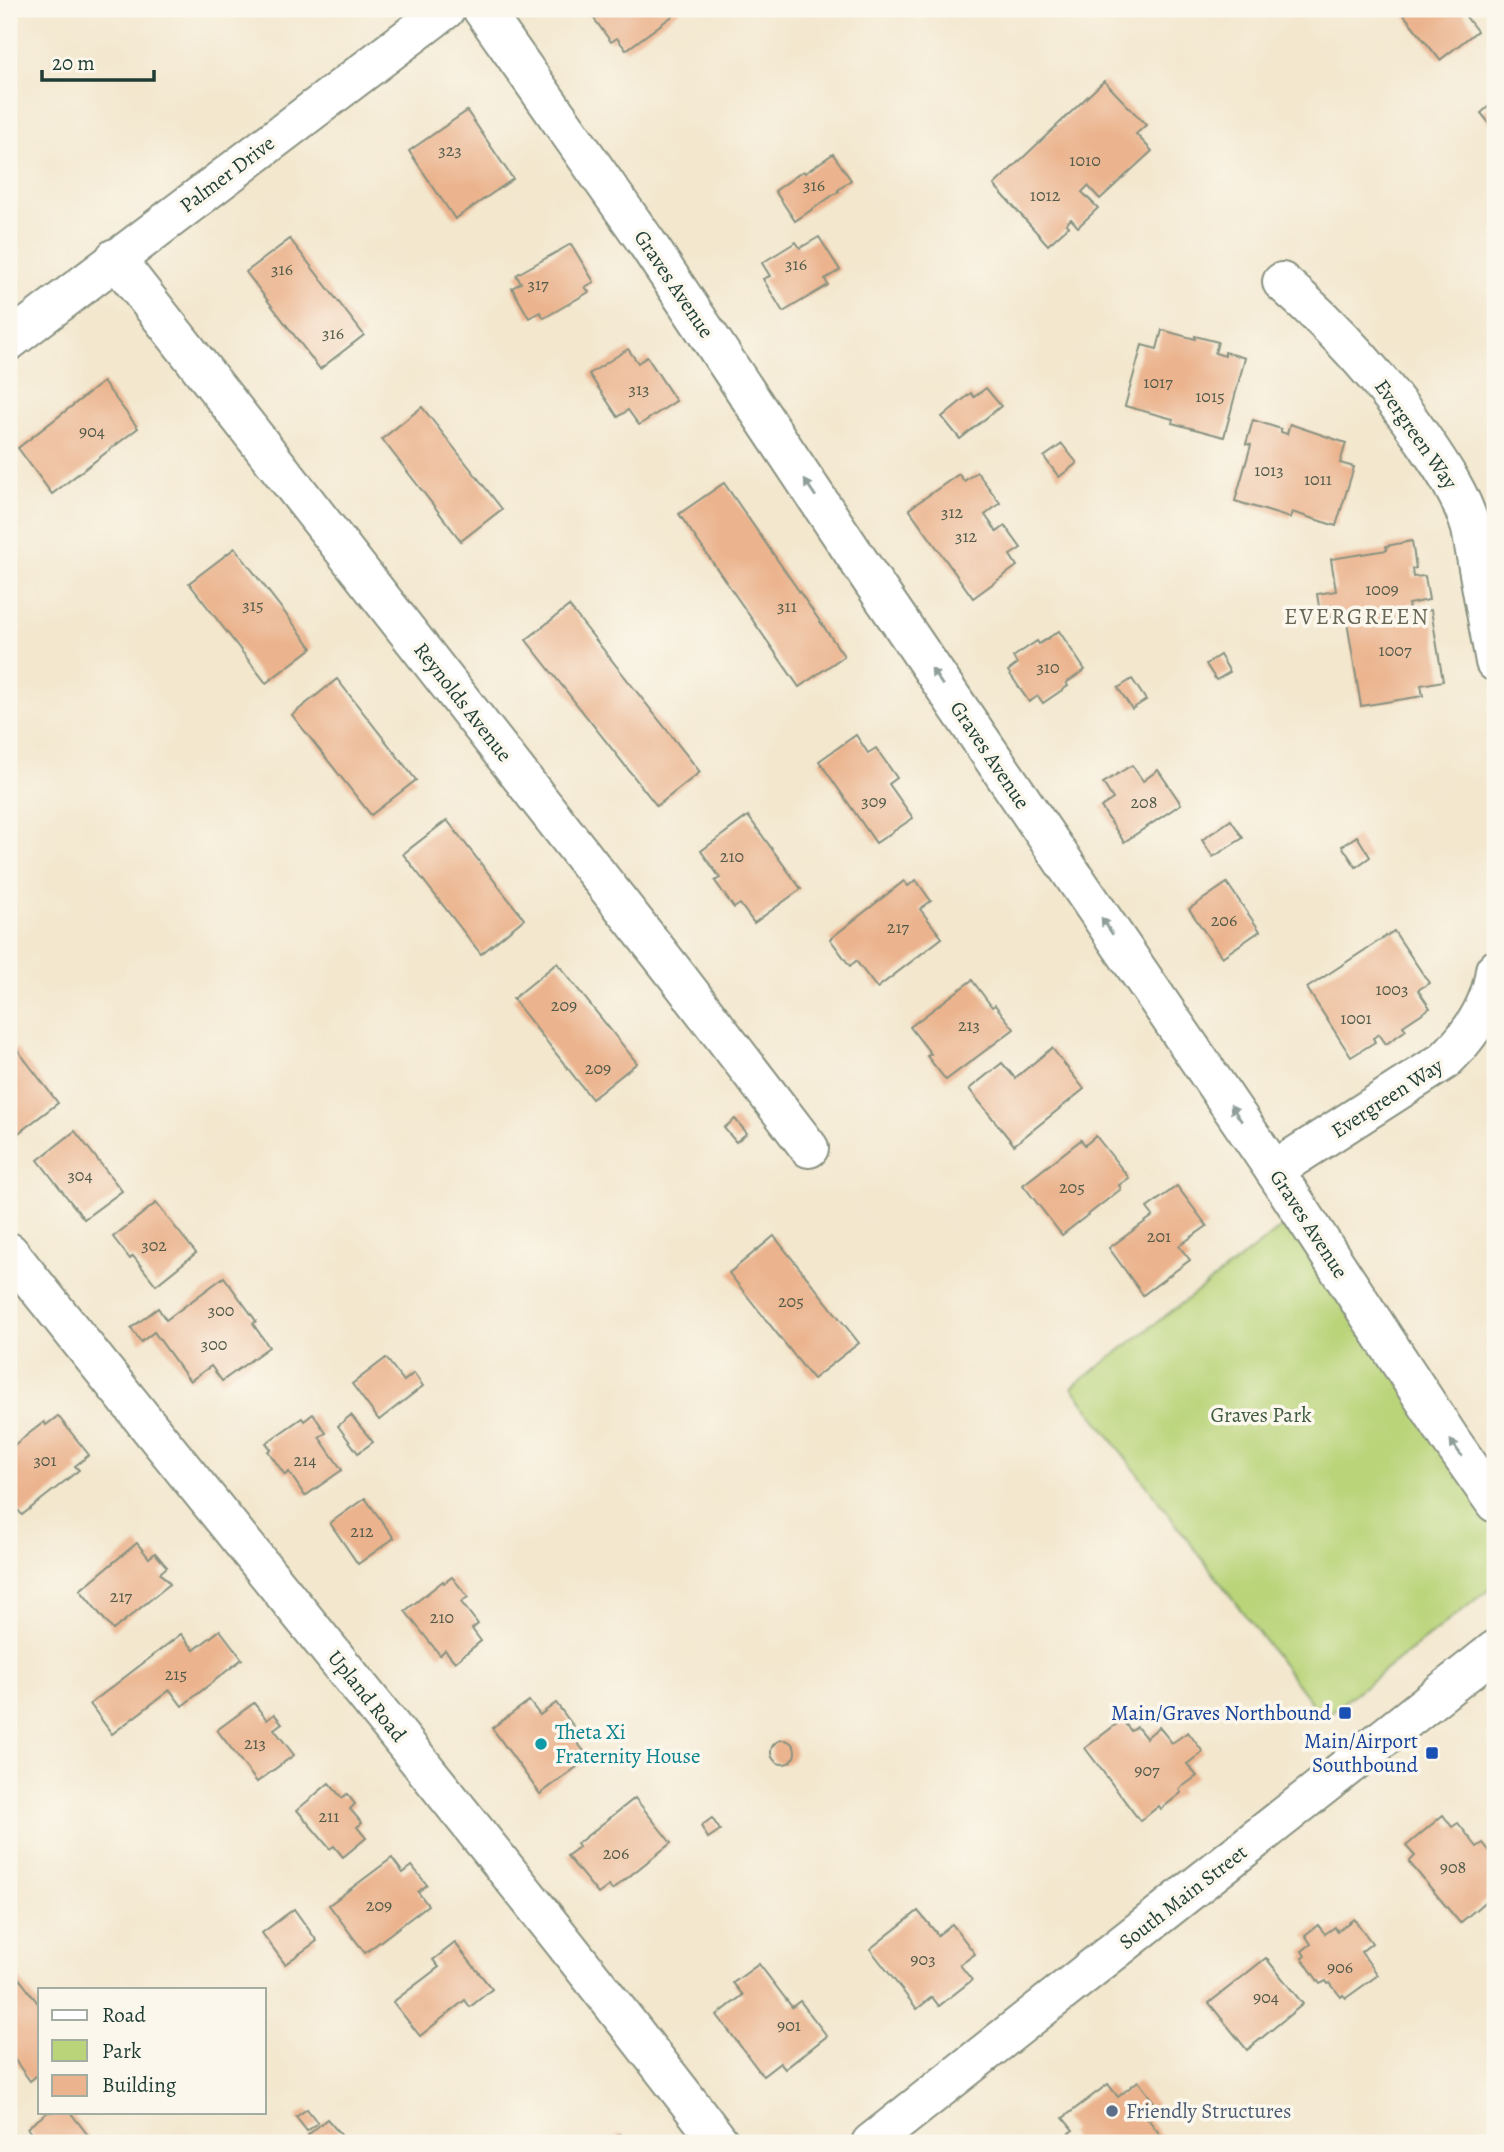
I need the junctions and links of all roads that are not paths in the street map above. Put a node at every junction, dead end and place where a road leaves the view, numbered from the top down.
1 (446, 9) edge
2 (482, 9) edge
3 (116, 258) junction
4 (1282, 282) dead end
5 (9, 341) edge
6 (1495, 662) edge
7 (1495, 970) edge
8 (809, 1148) dead end
9 (1274, 1170) junction
10 (9, 1252) edge
11 (1495, 1503) edge
12 (1495, 1650) edge
13 (720, 2143) edge
14 (871, 2143) edge

1 - 3 street, Palmer Drive
9 -> 2 street, Graves Avenue
3 - 5 street, Palmer Drive
3 - 8 street, Reynolds Avenue
4 - 6 street, Evergreen Way
7 - 9 street, Evergreen Way
11 -> 9 street, Graves Avenue
10 - 13 street, Upland Road
12 - 14 street, South Main Street

